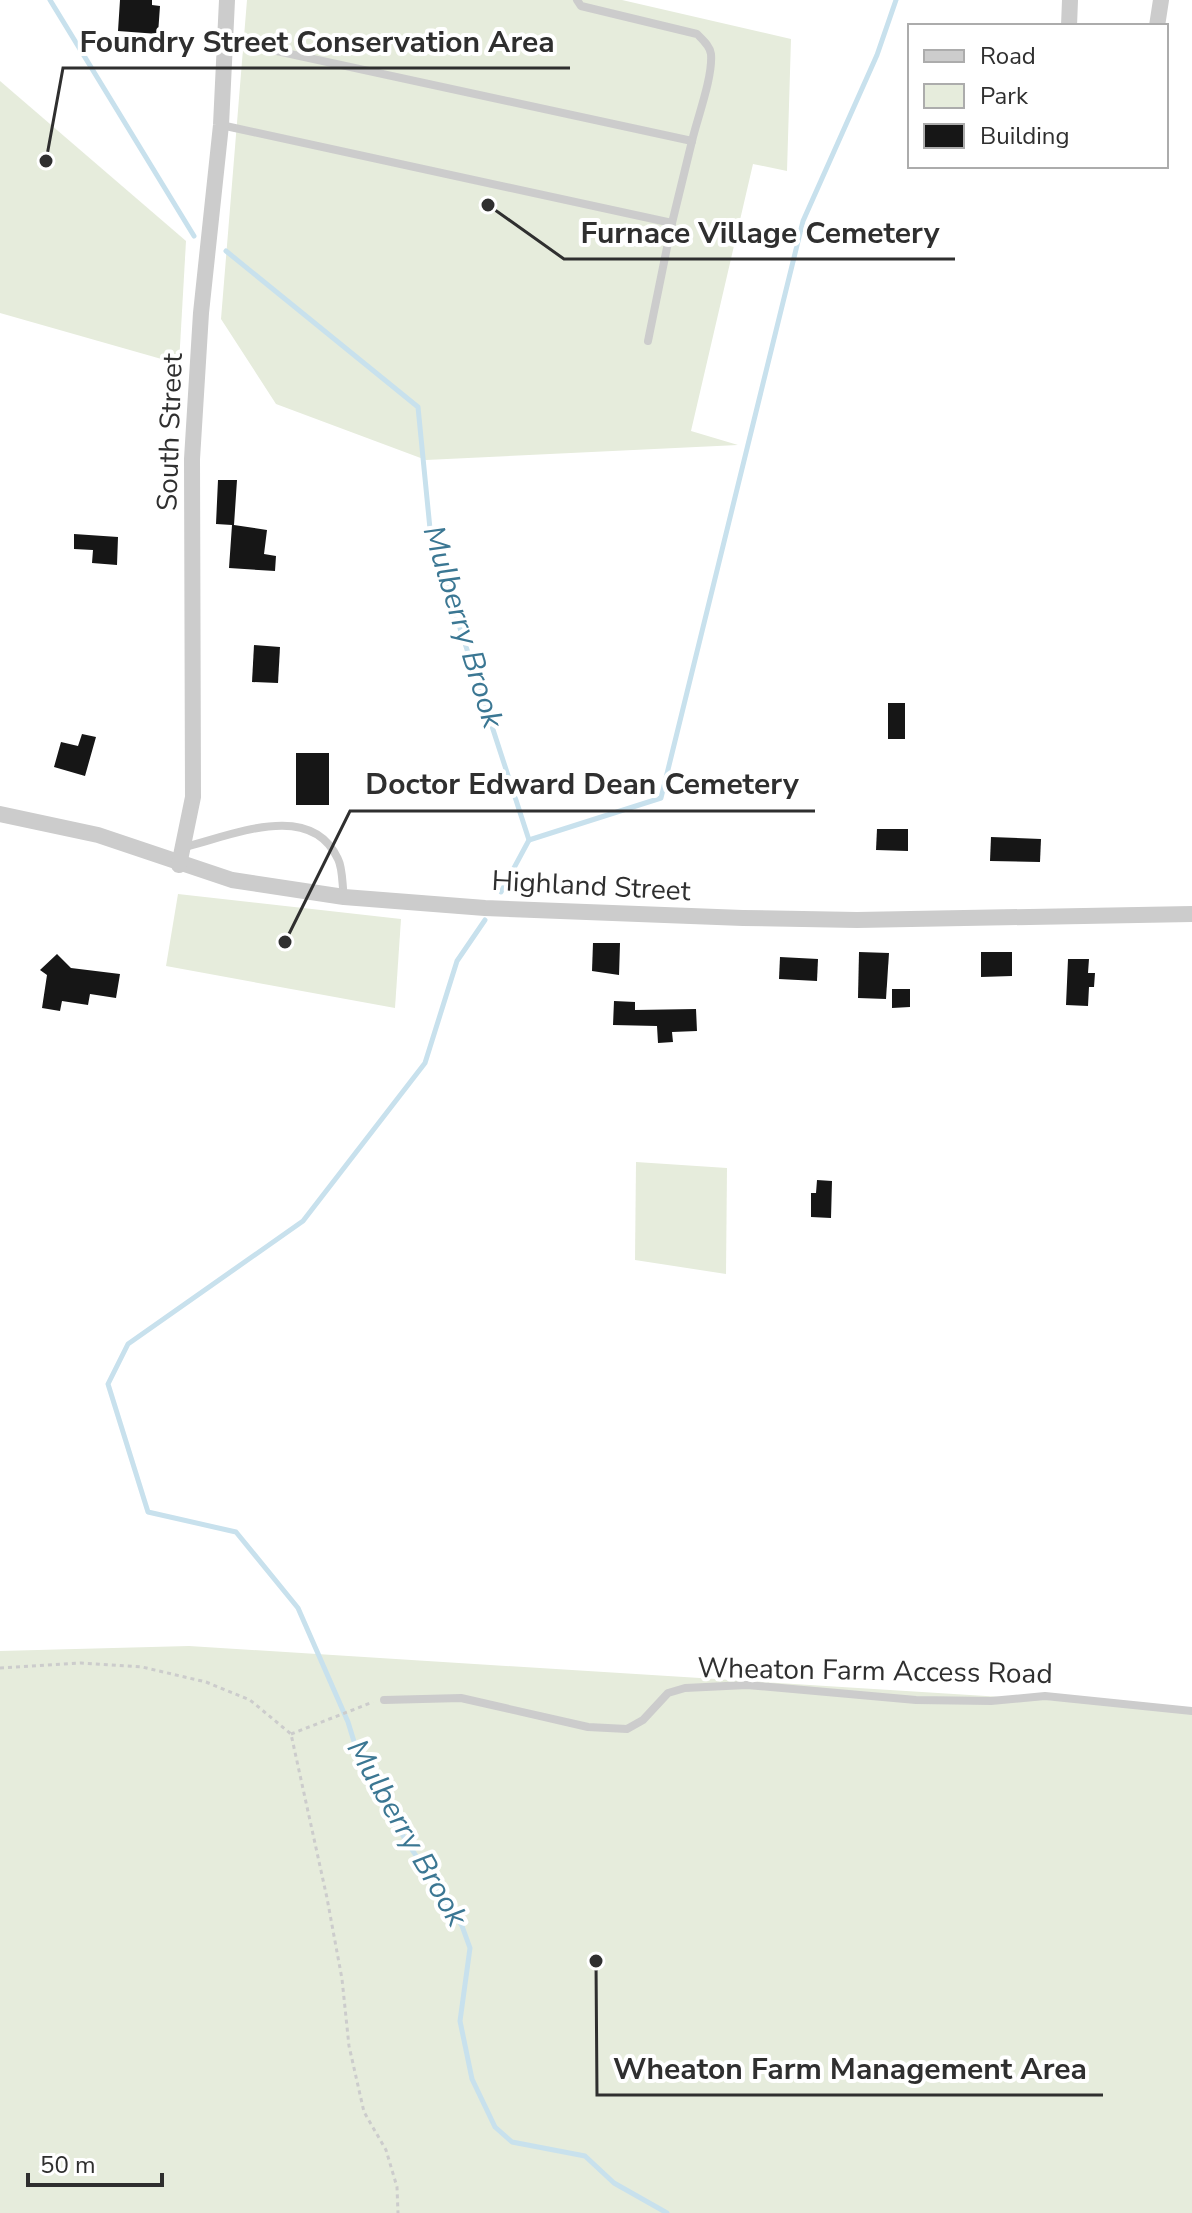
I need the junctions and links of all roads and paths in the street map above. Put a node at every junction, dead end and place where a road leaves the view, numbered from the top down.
1 (227, 0) edge
2 (577, 0) edge
3 (1070, 0) edge
4 (1161, 0) edge
5 (1069, 24) edge
6 (1157, 24) edge
7 (226, 40) junction
8 (221, 125) junction
9 (692, 141) junction
10 (672, 223) junction
11 (648, 341) dead end
12 (0, 814) edge
13 (185, 847) junction
14 (179, 865) junction
15 (344, 897) junction
16 (1192, 914) edge
17 (0, 1668) edge
18 (384, 1700) joint
19 (1192, 1711) edge
20 (291, 1734) junction
21 (398, 2213) edge

1 - 7 street, South Street
2 - 9 lane
3 - 5 street
4 - 6 street
7 - 8 street, South Street
7 - 9 lane
8 - 10 lane
8 - 13 street, South Street
9 - 10 lane
10 - 11 lane
12 - 14 street, Highland Street
13 - 14 street, South Street
13 - 15 lane
14 - 15 street, Highland Street
15 - 16 street, Highland Street
17 - 20 path
18 - 19 lane, Wheaton Farm Access Road
18 - 20 path
20 - 21 path

